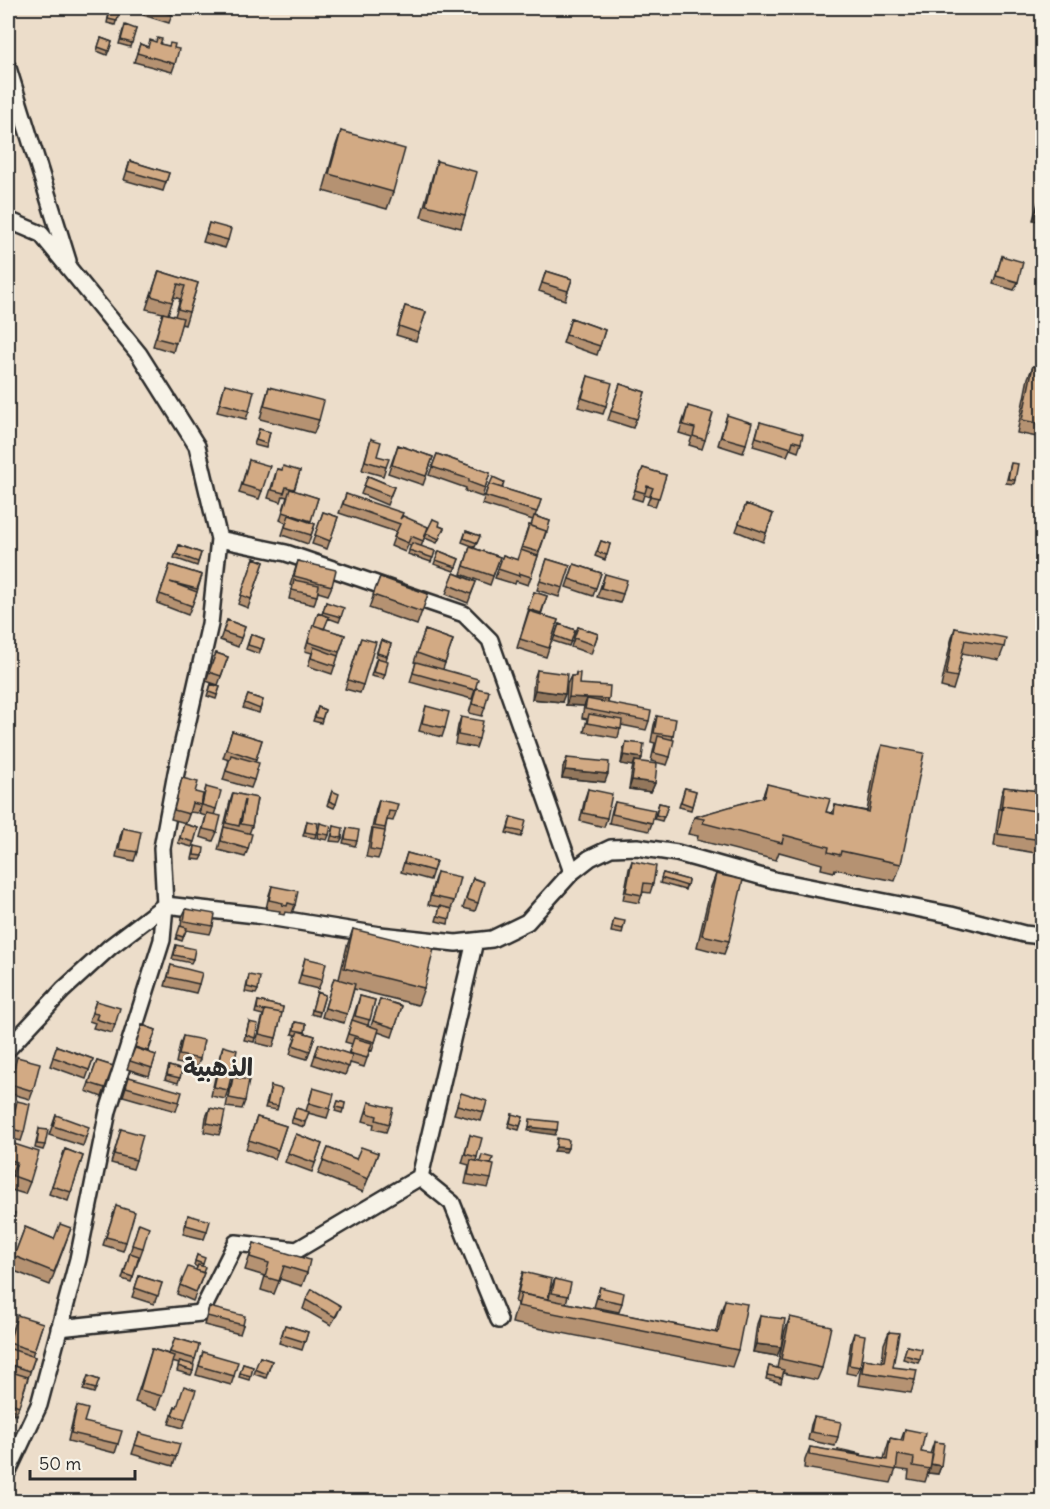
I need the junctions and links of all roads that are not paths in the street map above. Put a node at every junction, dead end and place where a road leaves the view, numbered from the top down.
1 (8, 68) edge
2 (8, 220) edge
3 (70, 270) junction
4 (219, 539) junction
5 (572, 872) junction
6 (165, 905) junction
7 (1042, 936) edge
8 (476, 941) junction
9 (8, 1049) edge
10 (420, 1177) junction
11 (475, 1261) dead end
12 (59, 1328) junction
13 (9, 1464) edge

1 - 3 street
2 - 3 street
3 - 4 street
4 - 5 street
4 - 6 street
5 - 7 street
5 - 8 street
6 - 8 street
6 - 9 street
6 - 12 street
8 - 10 street
10 - 11 street
10 - 12 street
12 - 13 street

